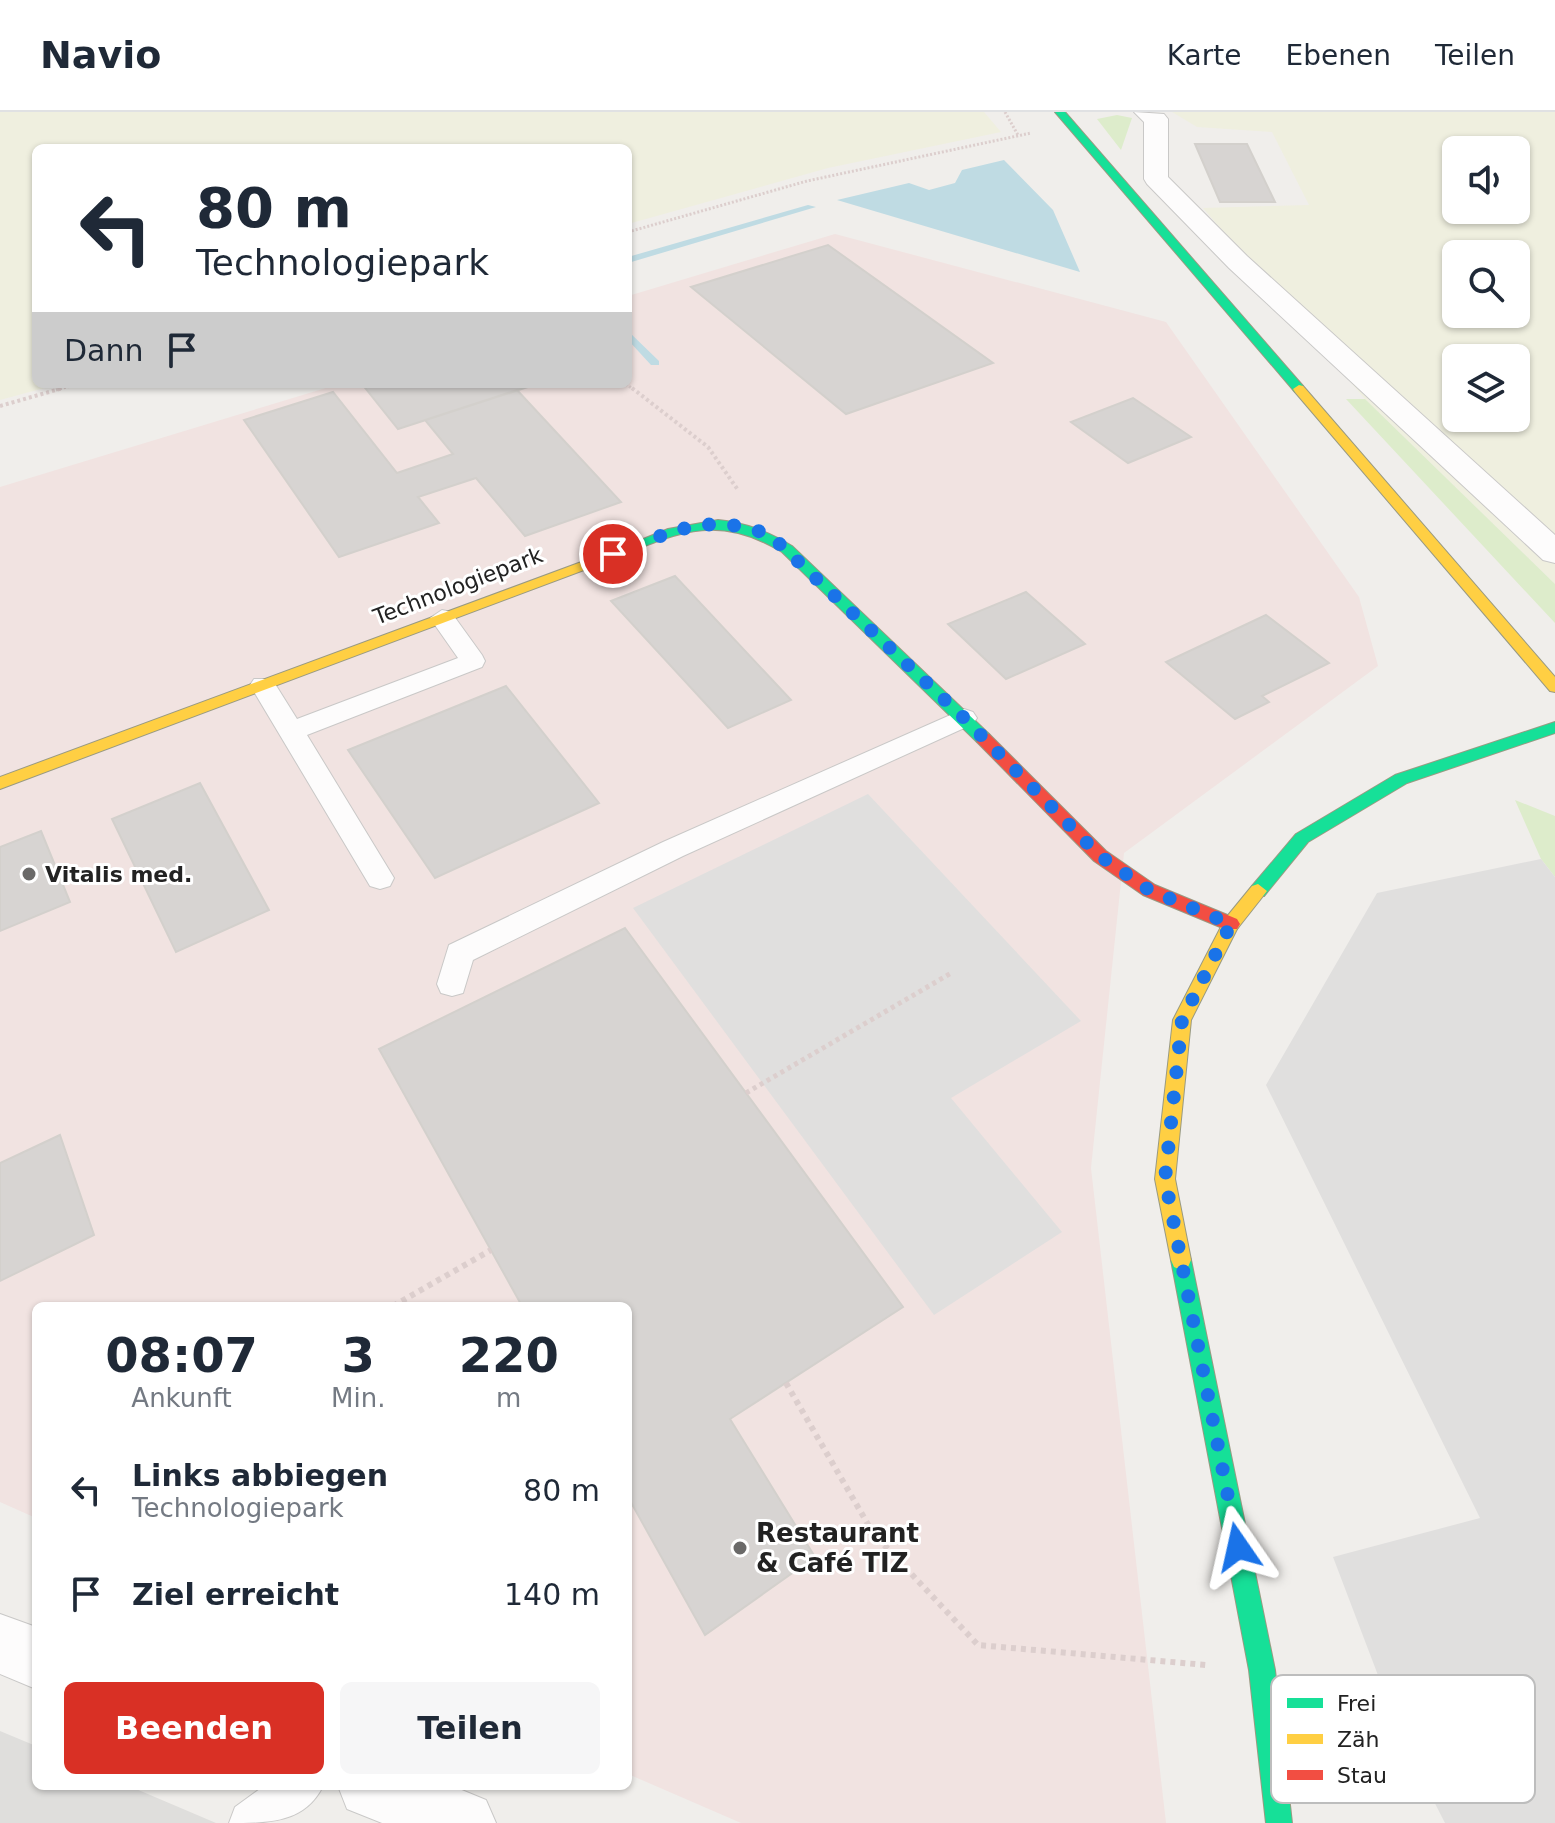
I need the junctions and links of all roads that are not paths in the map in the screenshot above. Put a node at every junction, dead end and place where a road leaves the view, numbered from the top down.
1 (1060, 112) edge
2 (1145, 112) edge
3 (1555, 553) edge
4 (442, 618) junction
5 (263, 685) junction
6 (1555, 687) edge
7 (964, 718) junction
8 (1555, 727) edge
9 (291, 731) junction
10 (0, 783) edge
11 (380, 878) dead end
12 (1231, 924) junction
13 (452, 984) dead end
14 (0, 1644) edge
15 (32, 1656) edge
16 (1271, 1751) edge
17 (296, 1790) edge
18 (380, 1790) edge
19 (1277, 1803) edge
20 (251, 1823) edge
21 (463, 1823) edge
22 (1279, 1823) edge

1 - 6 street
2 - 3 street
4 - 5 street, Technologiepark
4 - 7 street, Technologiepark
4 - 9 lane
5 - 9 lane
5 - 10 street, Technologiepark
7 - 12 street, Technologiepark
7 - 13 lane
8 - 12 street
9 - 11 lane
12 - 16 street
14 - 15 street
17 - 20 lane
18 - 21 street
19 - 22 street

